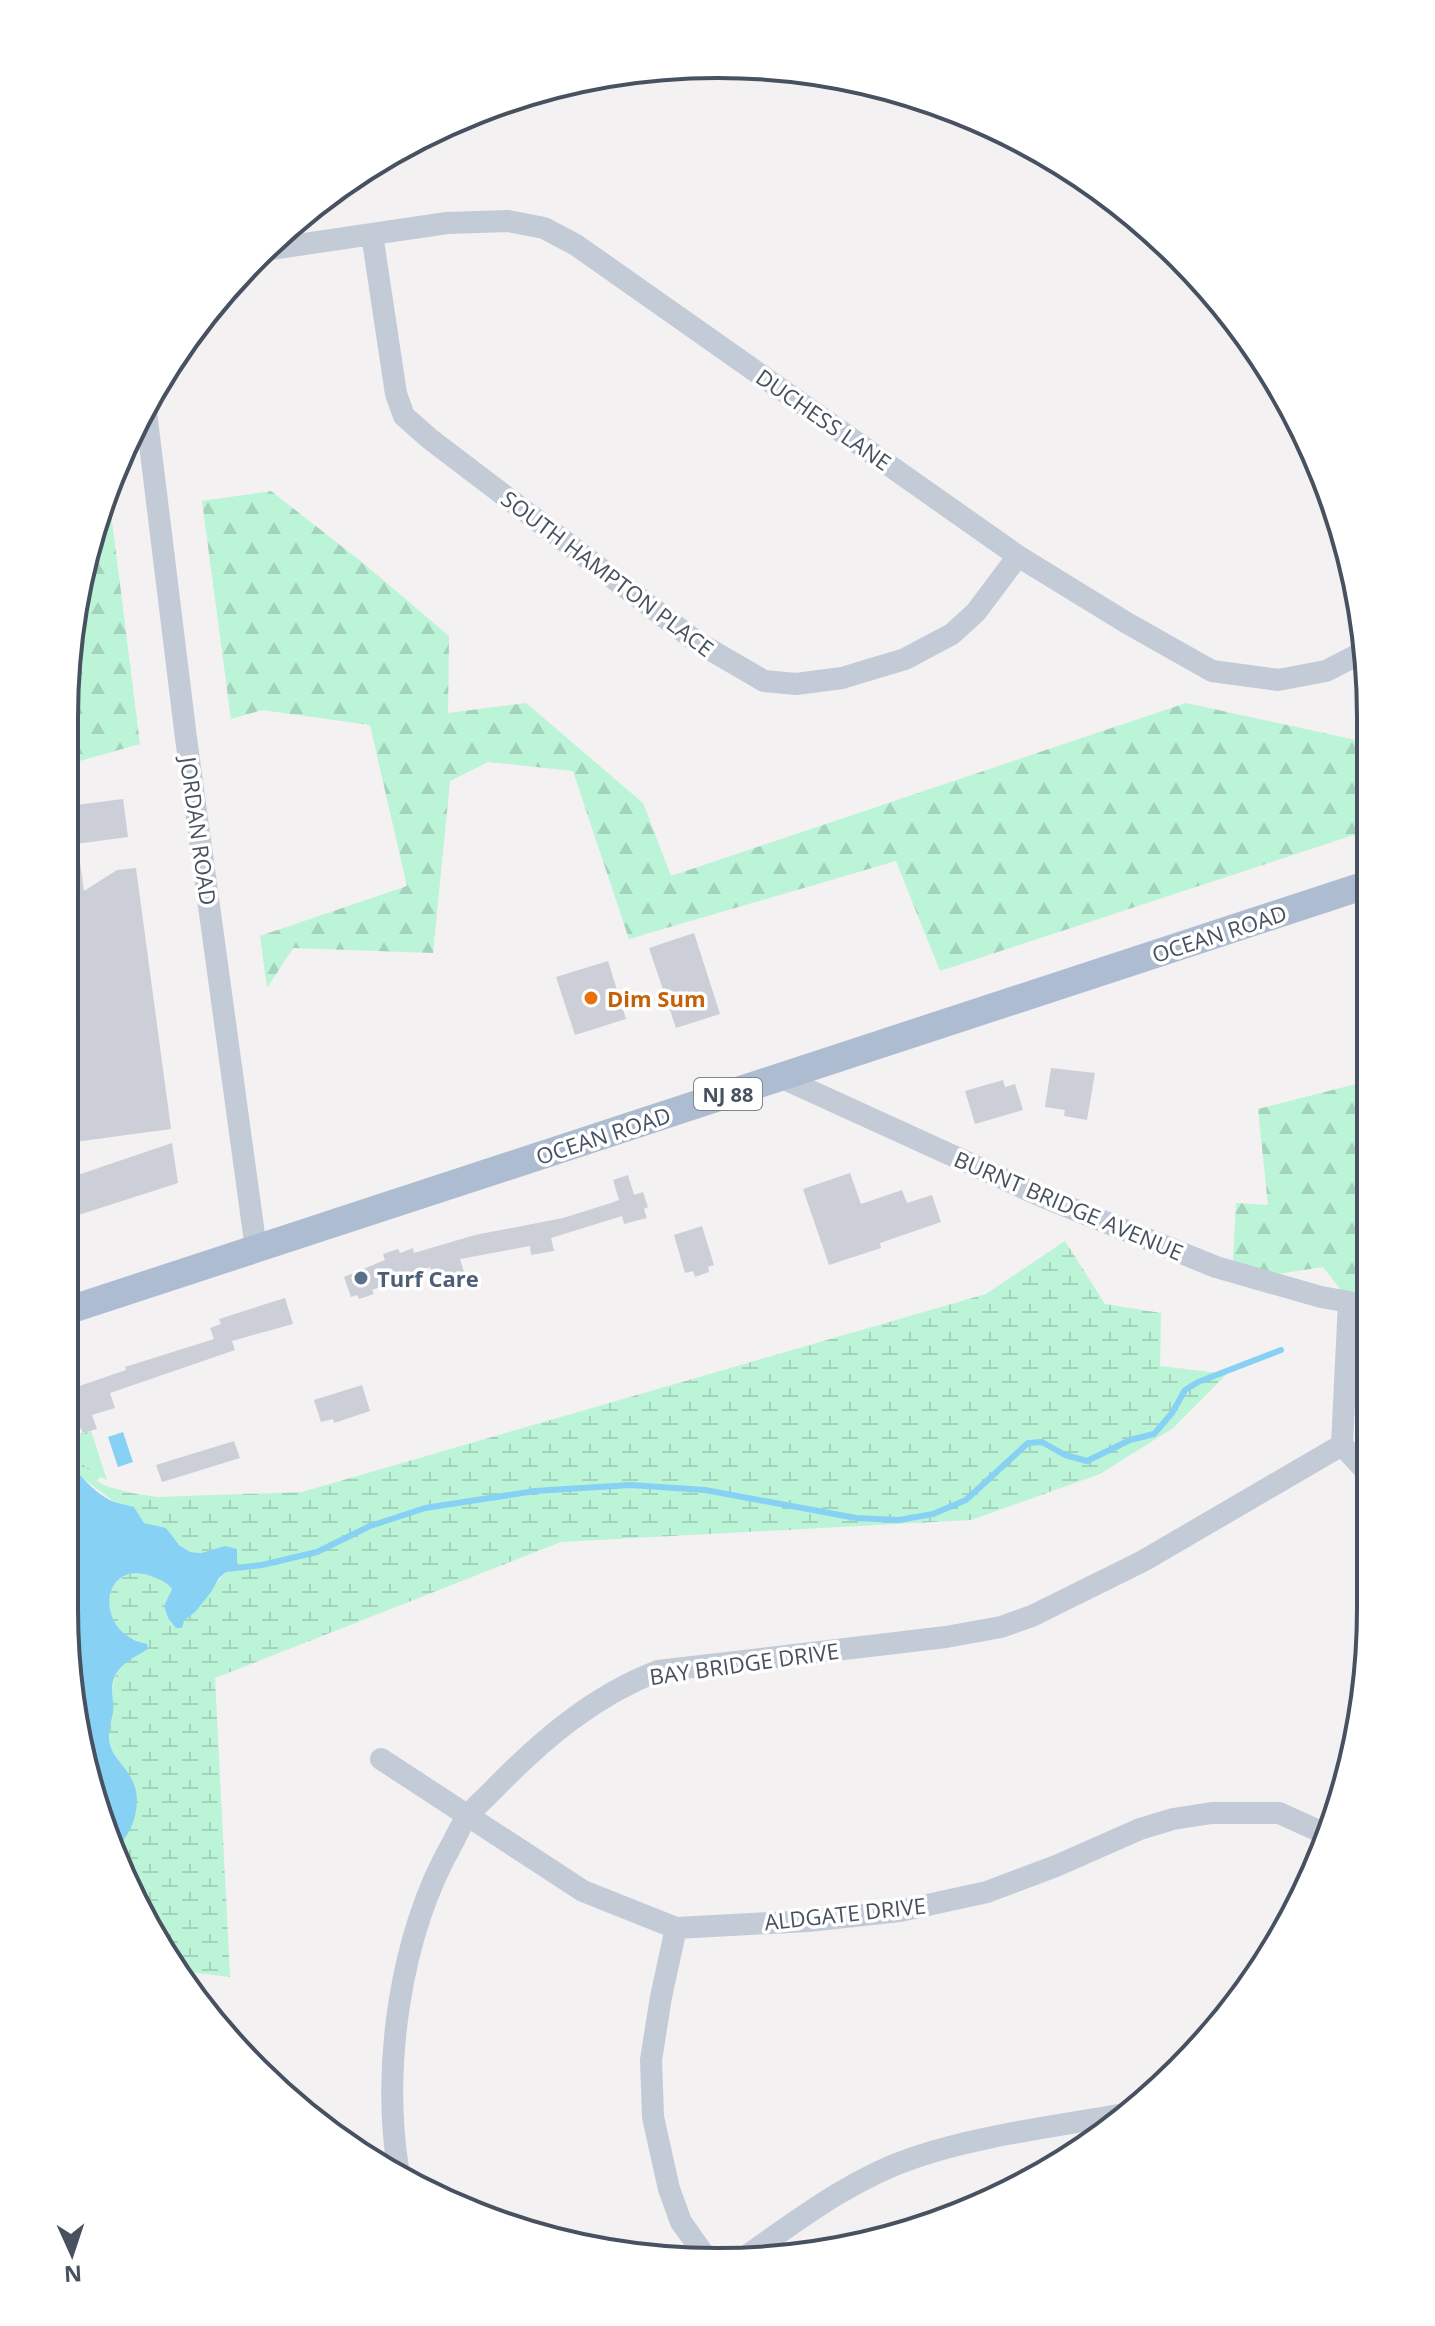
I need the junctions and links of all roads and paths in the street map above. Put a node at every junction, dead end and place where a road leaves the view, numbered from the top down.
1 (372, 234) junction
2 (285, 247) edge
3 (148, 428) edge
4 (1018, 556) junction
5 (1354, 657) edge
6 (1357, 888) edge
7 (780, 1077) junction
8 (256, 1249) junction
9 (1357, 1303) edge
10 (78, 1307) edge
11 (1357, 1312) edge
12 (1342, 1445) junction
13 (1357, 1461) edge
14 (381, 1759) dead end
15 (467, 1817) junction
16 (1317, 1830) edge
17 (676, 1928) junction
18 (1105, 2117) edge
19 (397, 2161) edge
20 (760, 2247) edge
21 (699, 2248) edge

1 - 2 street, DUCHESS LANE
1 - 4 street, DUCHESS LANE
1 - 4 street, SOUTH HAMPTON PLACE
3 - 8 street, JORDAN ROAD
4 - 5 street, DUCHESS LANE
6 - 7 main road, OCEAN ROAD / NJ 88
7 - 8 main road, OCEAN ROAD / NJ 88
7 - 9 street, BURNT BRIDGE AVENUE
8 - 10 main road, OCEAN ROAD / NJ 88
11 - 12 street
12 - 13 street
12 - 15 street, BAY BRIDGE DRIVE
14 - 15 street, ALDGATE DRIVE
15 - 17 street, ALDGATE DRIVE
15 - 19 street, BAY BRIDGE DRIVE
16 - 17 street, ALDGATE DRIVE
17 - 21 street
18 - 20 street

